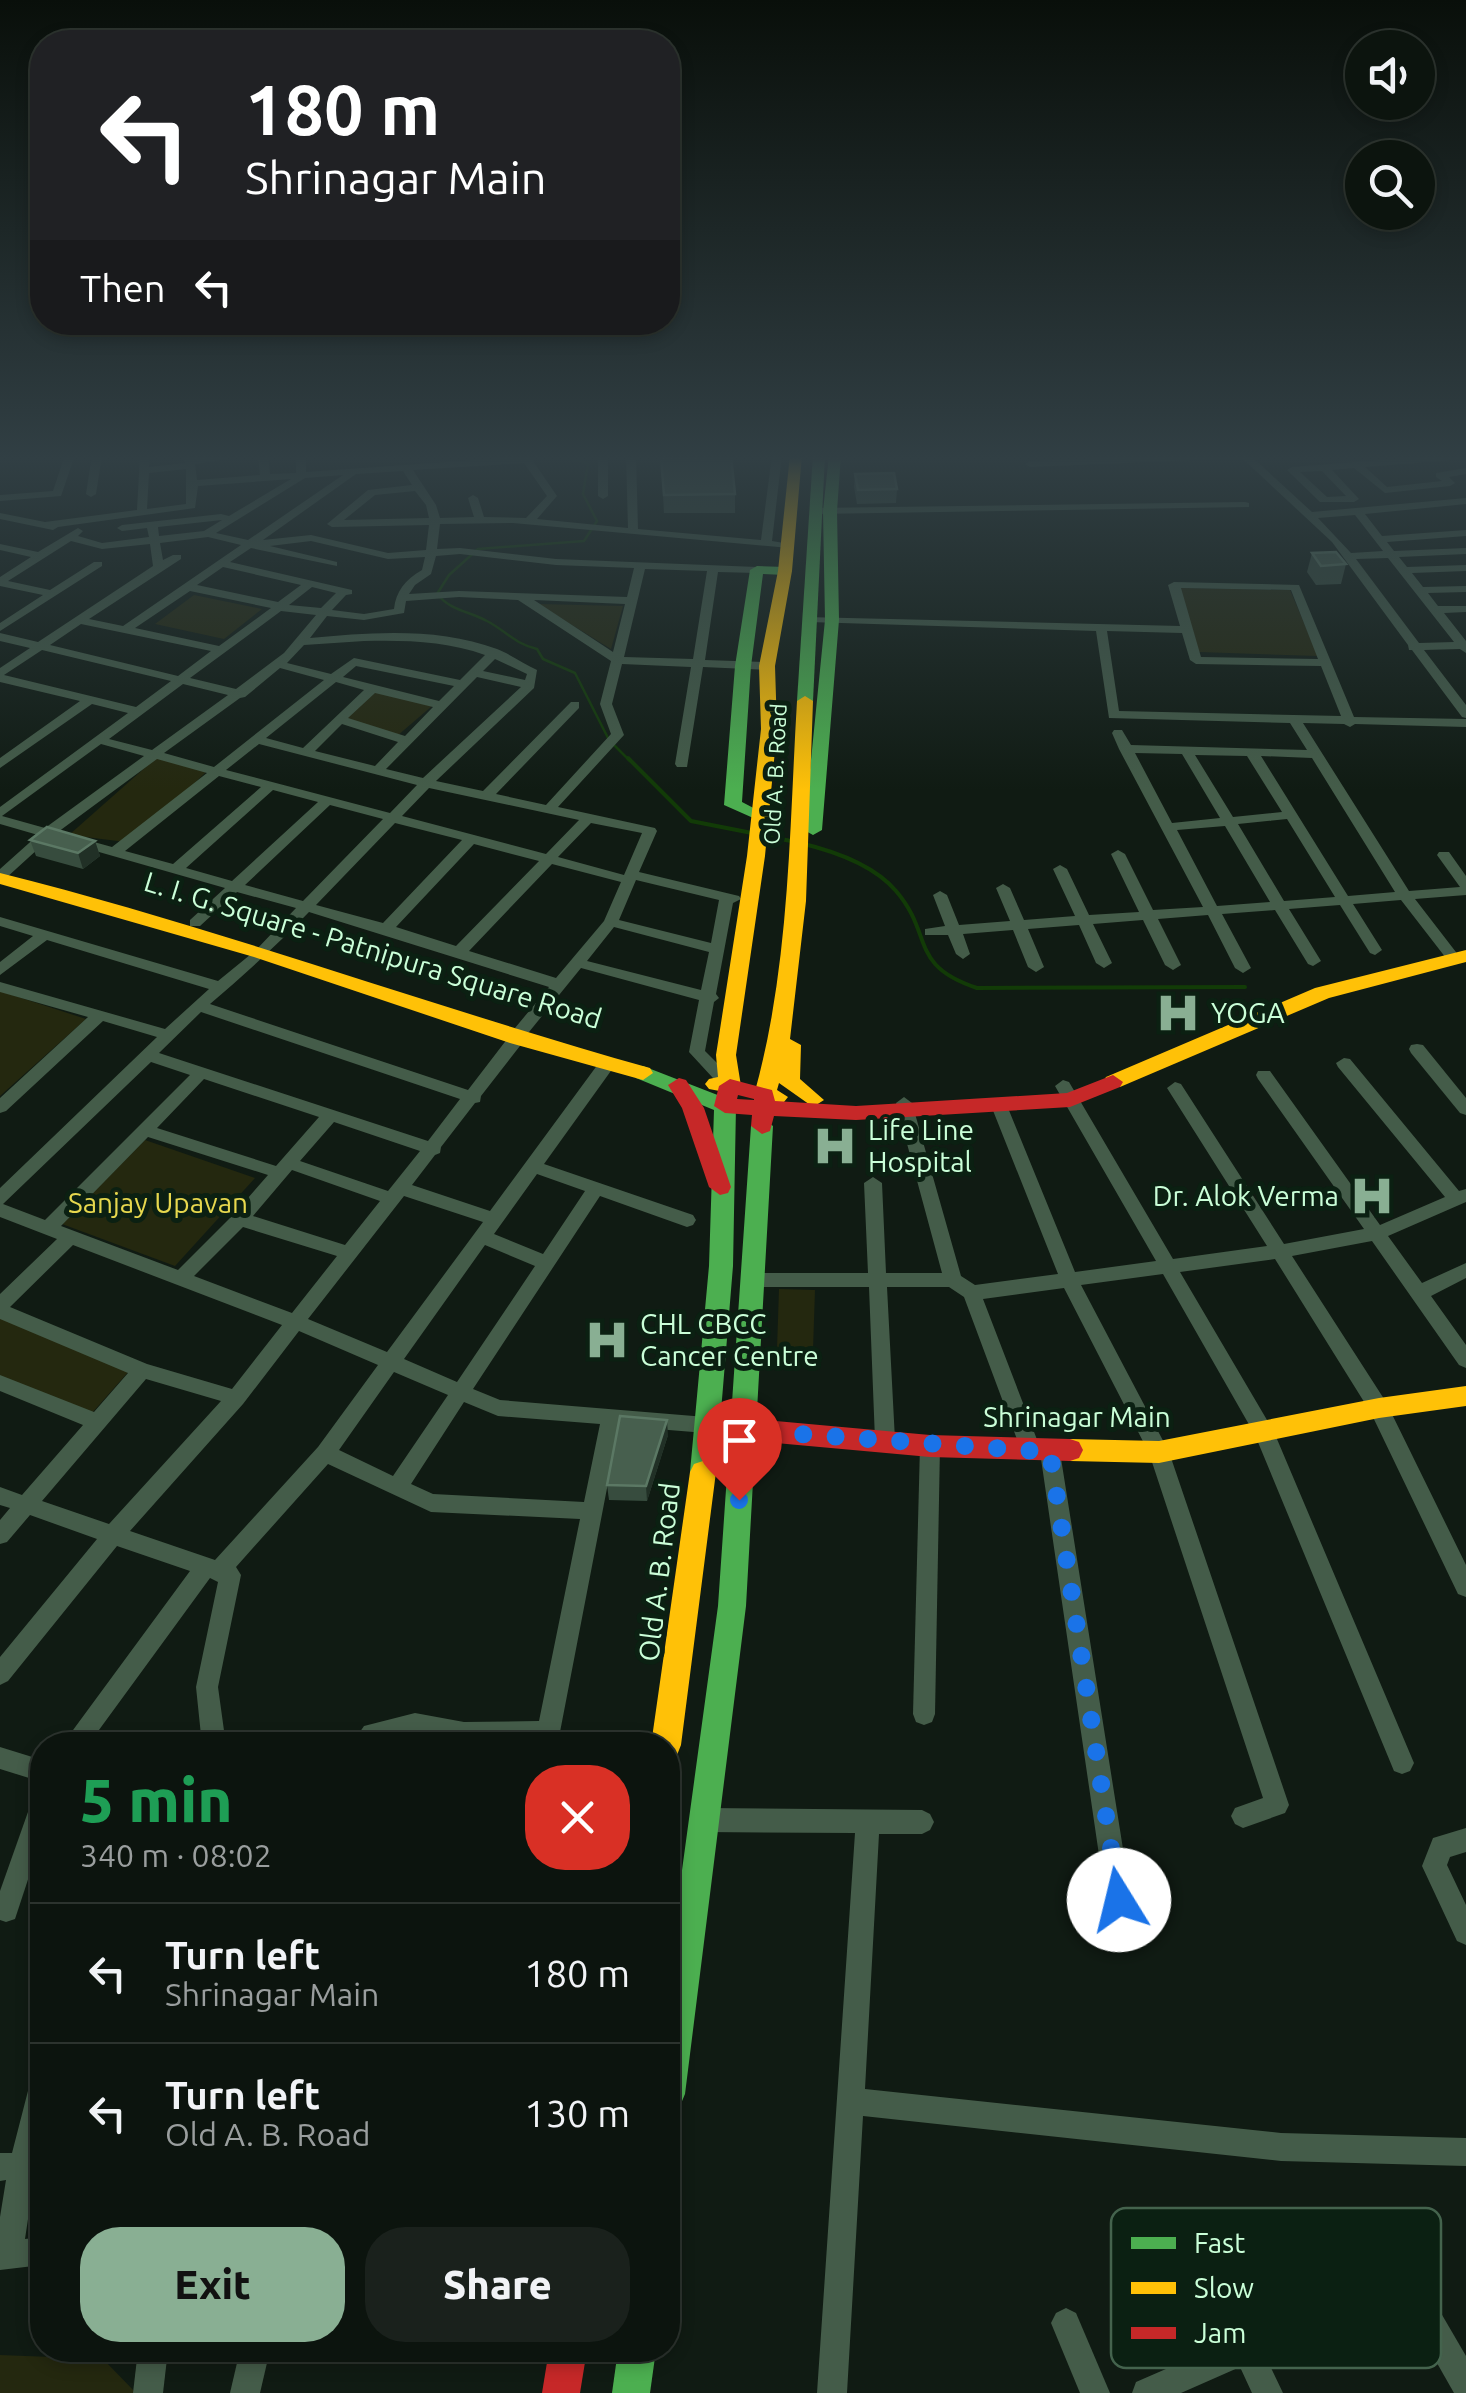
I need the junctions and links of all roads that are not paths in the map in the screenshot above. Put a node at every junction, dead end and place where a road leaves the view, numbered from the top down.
1 (640, 566) edge
2 (27, 567) edge
3 (94, 567) edge
4 (160, 567) edge
5 (218, 567) edge
6 (234, 567) edge
7 (428, 567) edge
8 (665, 567) edge
9 (784, 567) edge
10 (821, 567) edge
11 (1354, 567) edge
12 (1404, 567) edge
13 (713, 568) junction
14 (1466, 568) edge
15 (757, 570) junction
16 (1406, 570) junction
17 (785, 571) junction
18 (310, 584) junction
19 (3, 585) edge
20 (189, 587) junction
21 (1422, 590) junction
22 (1464, 591) edge
23 (52, 594) junction
24 (521, 597) junction
25 (632, 601) junction
26 (400, 605) junction
27 (279, 607) junction
28 (1466, 609) edge
29 (1436, 610) junction
30 (319, 613) junction
31 (821, 619) junction
32 (78, 620) junction
33 (1101, 627) junction
34 (0, 628) edge
35 (1466, 628) edge
36 (1450, 629) junction
37 (125, 630) junction
38 (1188, 630) junction
39 (398, 636) junction
40 (0, 638) edge
41 (305, 642) junction
42 (41, 646) junction
43 (1465, 646) edge
44 (1413, 647) junction
45 (217, 649) junction
46 (495, 652) junction
47 (617, 660) junction
48 (1326, 663) junction
49 (278, 664) junction
50 (698, 664) junction
51 (743, 666) junction
52 (767, 666) junction
53 (478, 674) junction
54 (0, 676) edge
55 (331, 678) junction
56 (180, 680) junction
57 (530, 685) junction
58 (465, 686) junction
59 (373, 688) junction
60 (240, 694) junction
61 (91, 700) junction
62 (575, 704) dead end
63 (442, 706) junction
64 (137, 710) junction
65 (1466, 714) edge
66 (342, 720) junction
67 (1296, 722) junction
68 (1350, 723) junction
69 (1466, 723) edge
70 (1118, 733) dead end
71 (254, 739) junction
72 (99, 740) junction
73 (405, 740) junction
74 (1125, 749) junction
75 (308, 750) junction
76 (1186, 750) junction
77 (1252, 753) junction
78 (159, 754) junction
79 (1313, 754) junction
80 (2, 760) edge
81 (682, 764) dead end
82 (219, 769) junction
83 (376, 772) junction
84 (272, 784) junction
85 (426, 784) junction
86 (486, 796) junction
87 (327, 801) junction
88 (550, 809) junction
89 (1289, 815) junction
90 (0, 816) edge
91 (590, 816) junction
92 (760, 816) junction
93 (392, 820) junction
94 (1231, 821) junction
95 (1169, 826) junction
96 (49, 832) junction
97 (471, 840) junction
98 (116, 851) junction
99 (1118, 854) dead end
100 (1444, 856) dead end
101 (550, 859) junction
102 (1060, 869) dead end
103 (175, 870) junction
104 (2, 872) edge
105 (630, 878) junction
106 (234, 886) junction
107 (1004, 888) dead end
108 (1466, 888) edge
109 (940, 895) dead end
110 (1405, 896) junction
111 (738, 900) junction
112 (1343, 901) junction
113 (1280, 905) junction
114 (307, 906) junction
115 (1214, 911) junction
116 (1150, 916) junction
117 (1084, 920) junction
118 (0, 922) edge
119 (611, 922) junction
120 (195, 923) junction
121 (1018, 925) junction
122 (386, 929) junction
123 (955, 929) junction
124 (930, 932) dead end
125 (42, 936) junction
126 (266, 949) junction
127 (718, 950) junction
128 (1375, 950) dead end
129 (1458, 952) edge
130 (458, 953) junction
131 (964, 954) dead end
132 (578, 963) junction
133 (1104, 963) dead end
134 (1172, 965) dead end
135 (1036, 967) dead end
136 (1244, 968) dead end
137 (0, 970) edge
138 (1322, 977) junction
139 (560, 985) junction
140 (0, 987) edge
141 (223, 988) junction
142 (711, 998) junction
143 (198, 1006) junction
144 (99, 1016) junction
145 (520, 1033) junction
146 (168, 1035) junction
147 (786, 1036) junction
148 (1417, 1049) dead end
149 (148, 1055) junction
150 (607, 1064) junction
151 (1344, 1064) dead end
152 (202, 1072) junction
153 (1264, 1075) dead end
154 (678, 1085) junction
155 (1175, 1088) dead end
156 (1067, 1093) junction
157 (727, 1096) junction
158 (474, 1098) junction
159 (764, 1102) junction
160 (815, 1106) junction
161 (0, 1107) edge
162 (905, 1107) junction
163 (1000, 1108) junction
164 (1466, 1109) edge
165 (332, 1114) junction
166 (145, 1130) junction
167 (762, 1141) junction
168 (434, 1148) junction
169 (535, 1167) junction
170 (284, 1168) junction
171 (872, 1183) dead end
172 (596, 1188) junction
173 (396, 1193) junction
174 (724, 1195) junction
175 (1461, 1197) edge
176 (0, 1199) edge
177 (0, 1210) edge
178 (240, 1219) junction
179 (496, 1220) junction
180 (687, 1220) dead end
181 (48, 1228) junction
182 (1376, 1234) junction
183 (70, 1237) junction
184 (484, 1237) junction
185 (1276, 1252) junction
186 (350, 1254) junction
187 (547, 1263) junction
188 (1169, 1266) junction
189 (1466, 1270) edge
190 (178, 1280) junction
191 (754, 1280) junction
192 (953, 1280) junction
193 (879, 1282) junction
194 (1070, 1282) junction
195 (972, 1293) junction
196 (1419, 1293) junction
197 (0, 1308) edge
198 (296, 1322) junction
199 (1466, 1360) edge
200 (392, 1362) junction
201 (142, 1370) junction
202 (0, 1384) edge
203 (461, 1392) junction
204 (1466, 1396) edge
205 (236, 1398) junction
206 (1379, 1408) junction
207 (612, 1418) junction
208 (97, 1422) junction
209 (706, 1425) junction
210 (744, 1430) junction
211 (1264, 1432) junction
212 (885, 1440) junction
213 (930, 1446) junction
214 (1040, 1451) junction
215 (1159, 1452) junction
216 (325, 1453) junction
217 (399, 1484) junction
218 (0, 1496) edge
219 (26, 1505) junction
220 (592, 1511) junction
221 (114, 1534) junction
222 (0, 1535) edge
223 (212, 1570) junction
224 (1466, 1587) edge
225 (0, 1674) edge
226 (924, 1714) dead end
227 (84, 1732) edge
228 (212, 1732) edge
229 (381, 1732) edge
230 (459, 1732) edge
231 (548, 1732) edge
232 (668, 1732) edge
233 (0, 1758) edge
234 (1402, 1763) dead end
235 (30, 1767) edge
236 (1243, 1816) dead end
237 (704, 1820) junction
238 (922, 1822) dead end
239 (868, 1824) junction
240 (30, 1839) edge
241 (1466, 1840) edge
242 (6, 1910) dead end
243 (1466, 1932) edge
244 (1124, 1937) dead end
245 (680, 2003) edge
246 (850, 2101) junction
247 (30, 2134) edge
248 (1466, 2152) edge
249 (22, 2166) edge
250 (30, 2252) edge
251 (4, 2255) edge
252 (1066, 2323) dead end
253 (1441, 2341) edge
254 (152, 2362) edge
255 (252, 2362) edge
256 (566, 2362) edge
257 (636, 2362) edge
258 (1204, 2368) edge
259 (1256, 2368) edge
260 (1466, 2385) edge
261 (148, 2393) edge
262 (245, 2393) edge
263 (561, 2393) edge
264 (632, 2393) edge
265 (832, 2393) edge
266 (1095, 2393) edge
267 (1147, 2393) edge
268 (1268, 2393) edge

1 - 25 street
2 - 19 street
3 - 23 street
4 - 32 street
5 - 20 street
6 - 18 street
7 - 26 street
8 - 13 street
9 - 17 main road, Old A. B. Road
10 - 31 main road, Old A. B. Road
11 - 44 street
12 - 16 street
13 - 15 street
13 - 50 street
14 - 16 street
15 - 17 main road
15 - 51 main road
16 - 21 street
17 - 52 main road, Old A. B. Road
18 - 27 street
18 - 30 street
19 - 23 street
20 - 27 street
20 - 37 street
21 - 22 street
21 - 29 street
23 - 34 street
24 - 25 street
24 - 26 street
24 - 47 street
25 - 47 street
26 - 30 street
26 - 39 street
27 - 30 street
27 - 45 street
28 - 29 street
29 - 36 street
30 - 41 street
31 - 33 street
31 - 147 main road, Old A. B. Road
32 - 37 street
32 - 42 street
33 - 38 street
33 - 67 street
35 - 36 street
36 - 43 street
37 - 45 street
38 - 48 street
38 - 48 street
39 - 41 street
39 - 46 street
40 - 42 street
41 - 49 street
42 - 54 street
42 - 56 street
43 - 44 street
44 - 65 street
45 - 56 street
46 - 53 street
46 - 57 street
47 - 50 street
47 - 88 street
48 - 68 street
49 - 55 street
49 - 60 street
50 - 51 street
50 - 81 street
51 - 52 street
51 - 92 main road
52 - 92 main road, Old A. B. Road
53 - 57 street
53 - 58 street
54 - 61 street
55 - 58 street
55 - 59 street
55 - 71 street
56 - 60 street
56 - 64 street
57 - 85 street
58 - 63 street
59 - 63 street
59 - 66 street
60 - 78 street
61 - 64 street
61 - 80 street
62 - 86 street
63 - 73 street
64 - 72 street
66 - 73 street
66 - 75 street
67 - 68 street
67 - 79 street
68 - 69 street
70 - 74 street
71 - 75 street
71 - 82 street
72 - 78 street
72 - 90 street
73 - 83 street
74 - 76 street
74 - 95 street
75 - 83 street
76 - 77 street
76 - 94 street
77 - 79 street
77 - 89 street
78 - 82 street
78 - 96 street
79 - 110 street
82 - 84 street
82 - 98 street
83 - 85 street
84 - 87 street
84 - 103 street
85 - 86 street
85 - 93 street
86 - 88 street
87 - 93 street
87 - 106 street
88 - 91 street
89 - 94 street
89 - 112 street
90 - 96 street
91 - 101 street
91 - 105 street
92 - 111 main road, Old A. B. Road
93 - 97 street
93 - 114 street
94 - 95 street
94 - 113 street
95 - 115 street
96 - 98 street
96 - 104 street
97 - 101 street
97 - 122 street
98 - 103 street
99 - 116 street
100 - 108 street
101 - 105 street
101 - 130 street
102 - 117 street
103 - 106 street
104 - 120 main road, L. I. G. Square - Patnipura Square Road
104 - 126 main road, L. I. G. Square - Patnipura Square Road
105 - 111 street
105 - 119 street
106 - 114 street
106 - 120 street
107 - 121 street
108 - 110 street
109 - 123 street
110 - 112 street
110 - 129 street
111 - 127 street
111 - 157 main road, Old A. B. Road
112 - 113 street
112 - 128 street
113 - 115 street
113 - 138 street
114 - 122 street
114 - 126 street
115 - 116 street
115 - 136 street
116 - 117 street
116 - 134 street
117 - 121 street
117 - 133 street
118 - 125 street
119 - 127 street
119 - 132 street
120 - 126 main road, L. I. G. Square - Patnipura Square Road
121 - 123 street
121 - 135 street
122 - 130 street
123 - 124 street
123 - 131 street
125 - 137 street
125 - 141 street
126 - 141 street
126 - 145 main road, L. I. G. Square - Patnipura Square Road
127 - 142 street
129 - 138 main road
130 - 139 street
132 - 139 street
132 - 142 street
138 - 156 main road
139 - 145 street
140 - 144 street
141 - 143 street
142 - 157 street
143 - 146 street
143 - 158 street
144 - 146 street
144 - 161 street
145 - 150 main road, L. I. G. Square - Patnipura Square Road
145 - 157 main road, L. I. G. Square - Patnipura Square Road
145 - 158 street
146 - 149 street
147 - 159 main road, Old A. B. Road
147 - 160 main road
148 - 164 street
149 - 152 street
149 - 176 street
150 - 154 main road, L. I. G. Square - Patnipura Square Road
150 - 169 street
151 - 175 street
152 - 165 street
152 - 166 street
153 - 182 street
154 - 157 main road, L. I. G. Square - Patnipura Square Road
154 - 174 main road
155 - 185 street
156 - 162 main road
156 - 163 main road
156 - 188 street
157 - 159 main road
157 - 174 main road, Old A. B. Road
158 - 168 street
159 - 160 main road
159 - 167 main road, Old A. B. Road
160 - 162 main road
160 - 167 main road
162 - 163 main road
162 - 192 street
163 - 194 street
165 - 168 street
165 - 170 street
166 - 170 street
166 - 181 street
167 - 191 main road, Old A. B. Road
168 - 173 street
169 - 172 street
169 - 179 street
170 - 173 street
170 - 178 street
171 - 193 street
172 - 180 street
172 - 187 street
173 - 179 street
173 - 186 street
174 - 209 main road, Old A. B. Road
175 - 182 street
177 - 181 street
178 - 186 street
178 - 190 street
179 - 184 street
181 - 183 street
182 - 185 street
182 - 196 street
183 - 190 street
183 - 197 street
184 - 187 street
184 - 200 street
185 - 188 street
185 - 206 street
186 - 198 street
187 - 203 street
188 - 194 street
188 - 211 street
189 - 196 street
190 - 198 street
191 - 193 street
191 - 210 main road, Old A. B. Road
192 - 193 street
192 - 195 street
193 - 212 street
194 - 195 street
194 - 215 street
195 - 214 street
196 - 199 street
197 - 201 street
198 - 200 street
198 - 205 street
200 - 203 street
200 - 216 street
201 - 205 street
201 - 208 street
202 - 208 street
203 - 207 street
203 - 217 street
204 - 206 main road, Shrinagar Main
205 - 221 street
206 - 211 main road, Shrinagar Main
206 - 224 street
207 - 209 street
207 - 220 street
208 - 219 street
209 - 232 main road, Old A. B. Road
210 - 212 main road, Shrinagar Main
210 - 237 main road, Old A. B. Road
211 - 215 main road, Shrinagar Main
211 - 234 street
212 - 213 main road, Shrinagar Main
213 - 214 main road, Shrinagar Main
213 - 226 street
214 - 215 main road, Shrinagar Main
214 - 244 street
215 - 236 street
216 - 217 street
216 - 223 street
217 - 220 street
218 - 219 street
219 - 221 street
219 - 222 street
220 - 231 street
221 - 223 street
221 - 225 street
223 - 227 street
223 - 228 street
229 - 230 street
233 - 235 street
237 - 239 street
237 - 245 main road, Old A. B. Road
238 - 239 street
239 - 246 street
240 - 242 street
241 - 243 street
246 - 248 street
246 - 265 street
247 - 249 street
249 - 251 street
250 - 251 street
252 - 266 street
253 - 260 street
254 - 261 street
255 - 262 street
256 - 263 main road
257 - 264 main road
258 - 267 street
259 - 268 street

